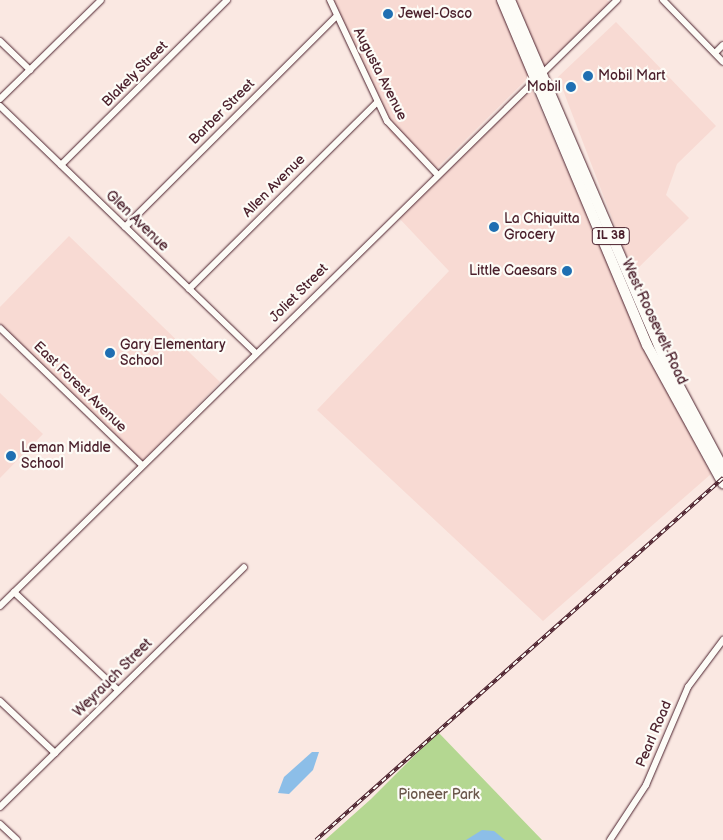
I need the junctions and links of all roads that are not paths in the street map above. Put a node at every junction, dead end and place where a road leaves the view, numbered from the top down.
1 (100, 0) edge
2 (227, 0) edge
3 (330, 0) edge
4 (502, 0) edge
5 (510, 0) edge
6 (617, 0) edge
7 (663, 0) edge
8 (337, 16) junction
9 (0, 41) edge
10 (723, 45) edge
11 (715, 53) junction
12 (723, 62) edge
13 (30, 70) junction
14 (536, 76) junction
15 (0, 99) edge
16 (377, 102) junction
17 (0, 106) edge
18 (61, 165) junction
19 (437, 174) junction
20 (125, 227) junction
21 (189, 289) junction
22 (0, 328) edge
23 (256, 354) junction
24 (142, 465) junction
25 (723, 468) edge
26 (723, 483) edge
27 (244, 567) dead end
28 (14, 592) junction
29 (0, 606) edge
30 (723, 640) edge
31 (118, 690) junction
32 (0, 701) edge
33 (55, 753) junction
34 (0, 806) edge
35 (0, 824) edge
36 (17, 840) edge
37 (610, 840) edge

1 - 13 street
2 - 18 street, Blakely Street
3 - 8 street, Augusta Avenue
4 - 14 main road, West Roosevelt Road / IL 38
5 - 14 main road, West Roosevelt Road / IL 38
6 - 14 street, Joliet Street
7 - 11 street
8 - 16 street, Augusta Avenue
8 - 20 street, Barber Street
9 - 13 street
10 - 11 street
11 - 12 street
13 - 15 street
14 - 19 street, Joliet Street
14 - 25 main road, West Roosevelt Road / IL 38
14 - 26 main road, West Roosevelt Road / IL 38
16 - 19 street, Augusta Avenue
16 - 21 street, Allen Avenue
17 - 18 street, Glen Avenue
18 - 20 street, Glen Avenue
19 - 23 street, Joliet Street
20 - 21 street, Glen Avenue
21 - 23 street, Glen Avenue
22 - 24 street, East Forest Avenue
23 - 24 street, Joliet Street
24 - 28 street, Joliet Street
27 - 31 street, Weyrauch Street
28 - 29 street, Joliet Street
28 - 31 street
30 - 37 street, Pearl Road
31 - 33 street, Weyrauch Street
32 - 33 street
33 - 34 street, Weyrauch Street
35 - 36 street

